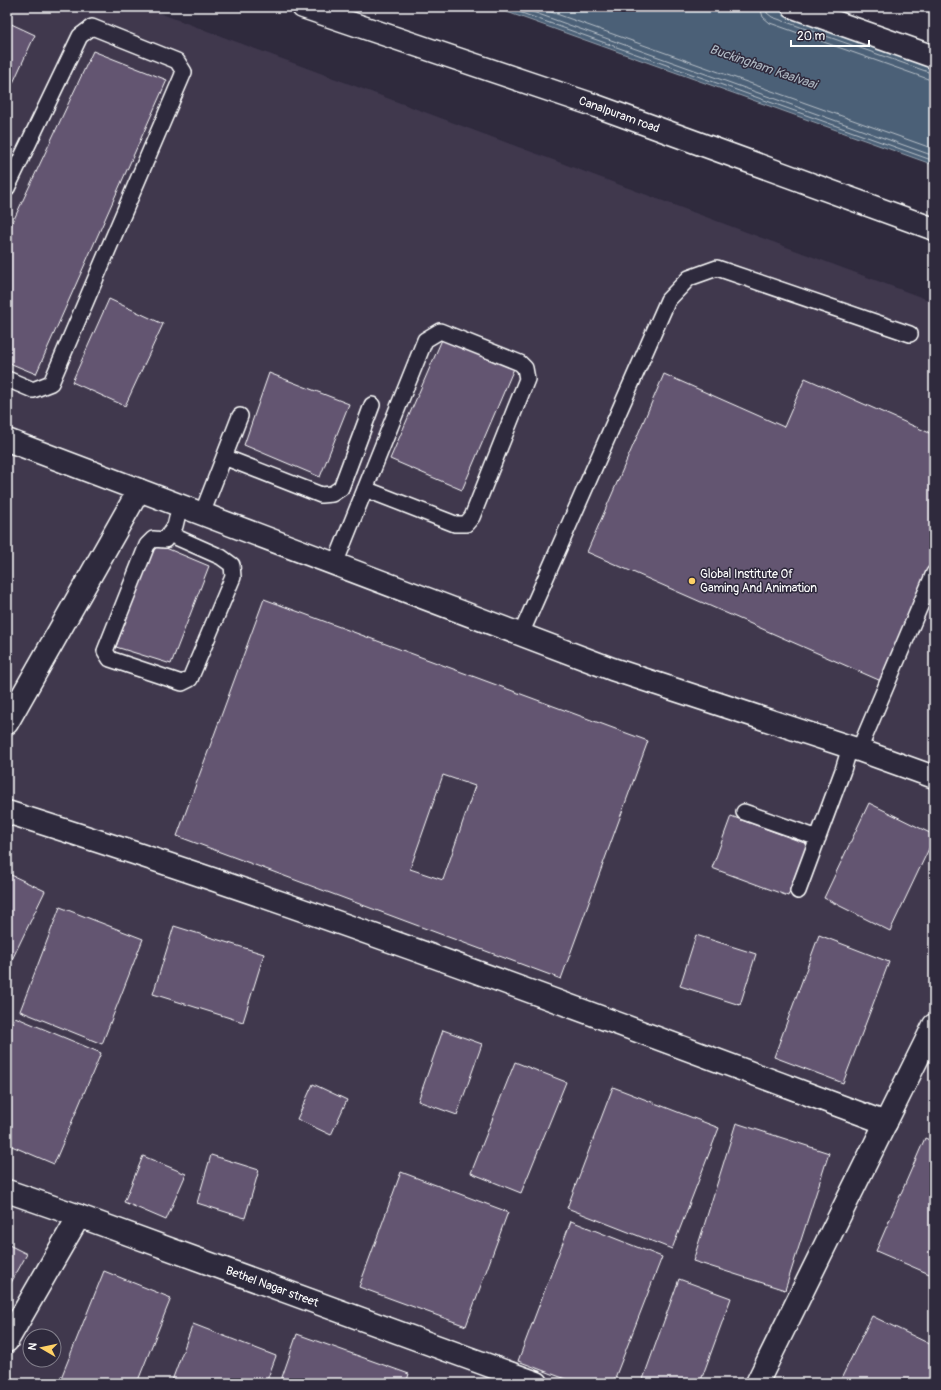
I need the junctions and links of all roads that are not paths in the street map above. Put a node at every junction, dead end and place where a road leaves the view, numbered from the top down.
1 (303, 7) edge
2 (793, 7) edge
3 (934, 57) edge
4 (7, 188) edge
5 (934, 229) edge
6 (910, 334) dead end
7 (7, 378) edge
8 (372, 405) dead end
9 (240, 416) dead end
10 (7, 440) edge
11 (224, 457) junction
12 (365, 489) junction
13 (139, 490) junction
14 (180, 505) junction
15 (202, 514) junction
16 (169, 534) junction
17 (335, 564) junction
18 (934, 573) edge
19 (521, 634) junction
20 (7, 723) edge
21 (854, 749) junction
22 (934, 777) edge
23 (7, 812) edge
24 (744, 812) dead end
25 (818, 838) junction
26 (798, 891) dead end
27 (934, 1025) edge
28 (886, 1123) junction
29 (7, 1191) edge
30 (79, 1216) junction
31 (7, 1341) edge
32 (537, 1383) edge
33 (757, 1383) edge

1 - 5 street, Canalpuram road
2 - 3 street
4 - 7 lane
6 - 19 lane
8 - 11 lane
9 - 11 lane
10 - 13 street
11 - 15 lane
12 - 12 lane
12 - 17 lane
13 - 14 street
13 - 20 street
14 - 15 street
14 - 16 lane
15 - 17 street
16 - 16 lane
17 - 19 street
18 - 21 lane
19 - 21 street
21 - 22 street
21 - 25 lane
23 - 28 street
24 - 25 lane
25 - 26 lane
27 - 28 street
28 - 33 street
29 - 30 street, Bethel Nagar street
30 - 31 street
30 - 32 street, Bethel Nagar street

